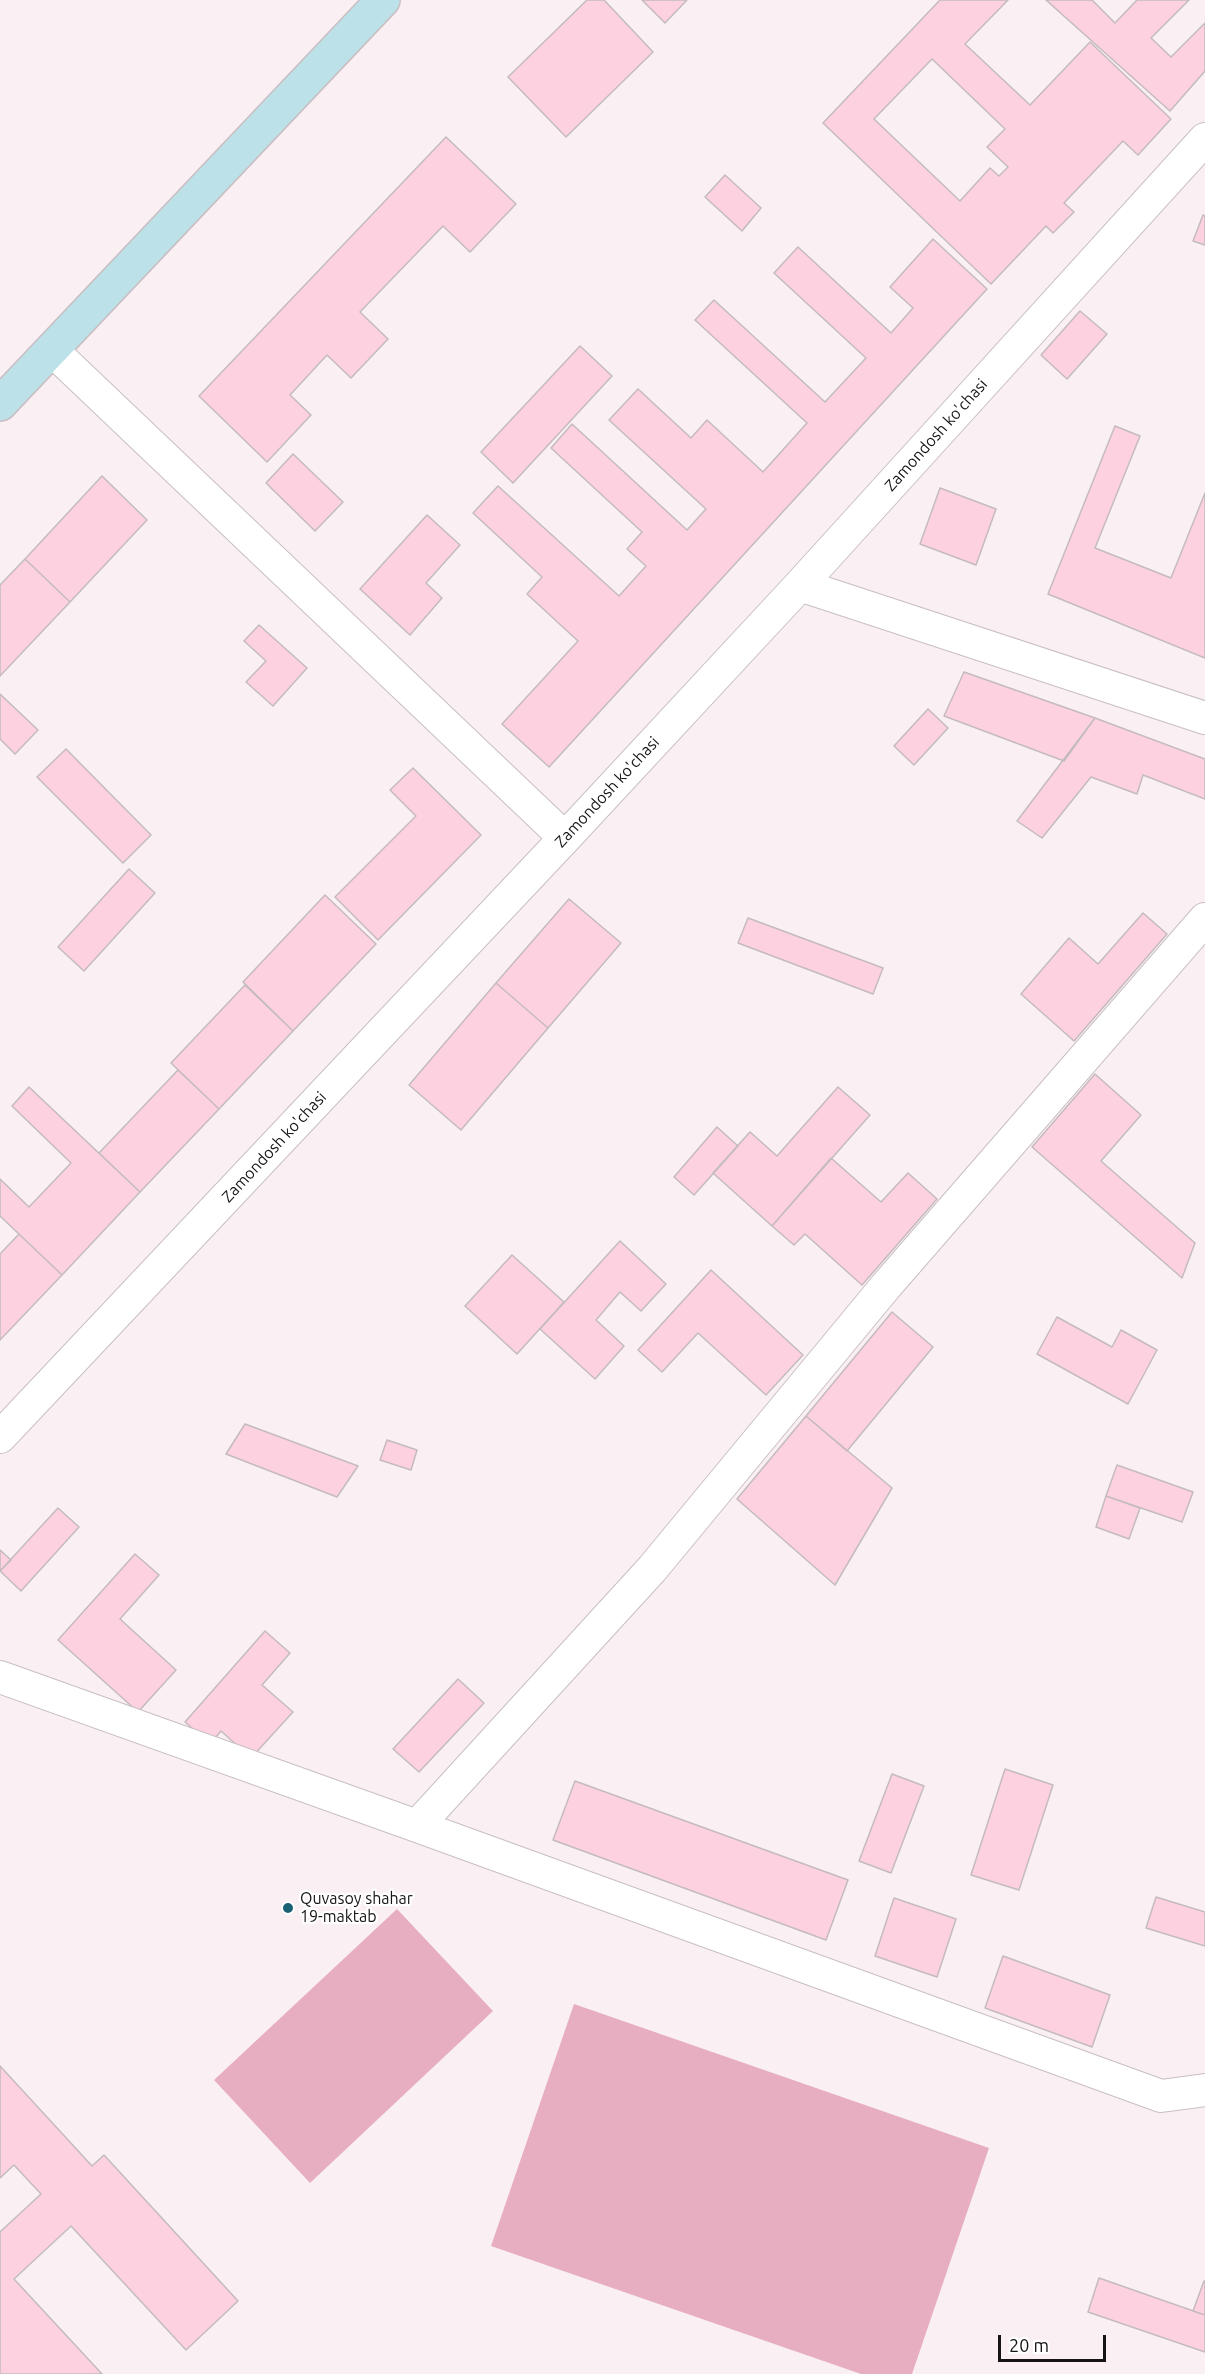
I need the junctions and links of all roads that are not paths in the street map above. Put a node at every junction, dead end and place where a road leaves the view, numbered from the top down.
1 (383, 0) edge
2 (1199, 154) edge
3 (52, 350) junction
4 (0, 404) edge
5 (800, 585) junction
6 (1205, 718) edge
7 (565, 838) junction
8 (1205, 919) edge
9 (0, 1437) edge
10 (0, 1677) edge
11 (417, 1826) junction
12 (1205, 2090) edge

1 - 3 main road
2 - 5 street, Zamondosh ko'chasi
3 - 4 main road
3 - 7 street
5 - 6 street
5 - 7 street, Zamondosh ko'chasi
7 - 9 street, Zamondosh ko'chasi
8 - 11 street
10 - 11 street
11 - 12 street

